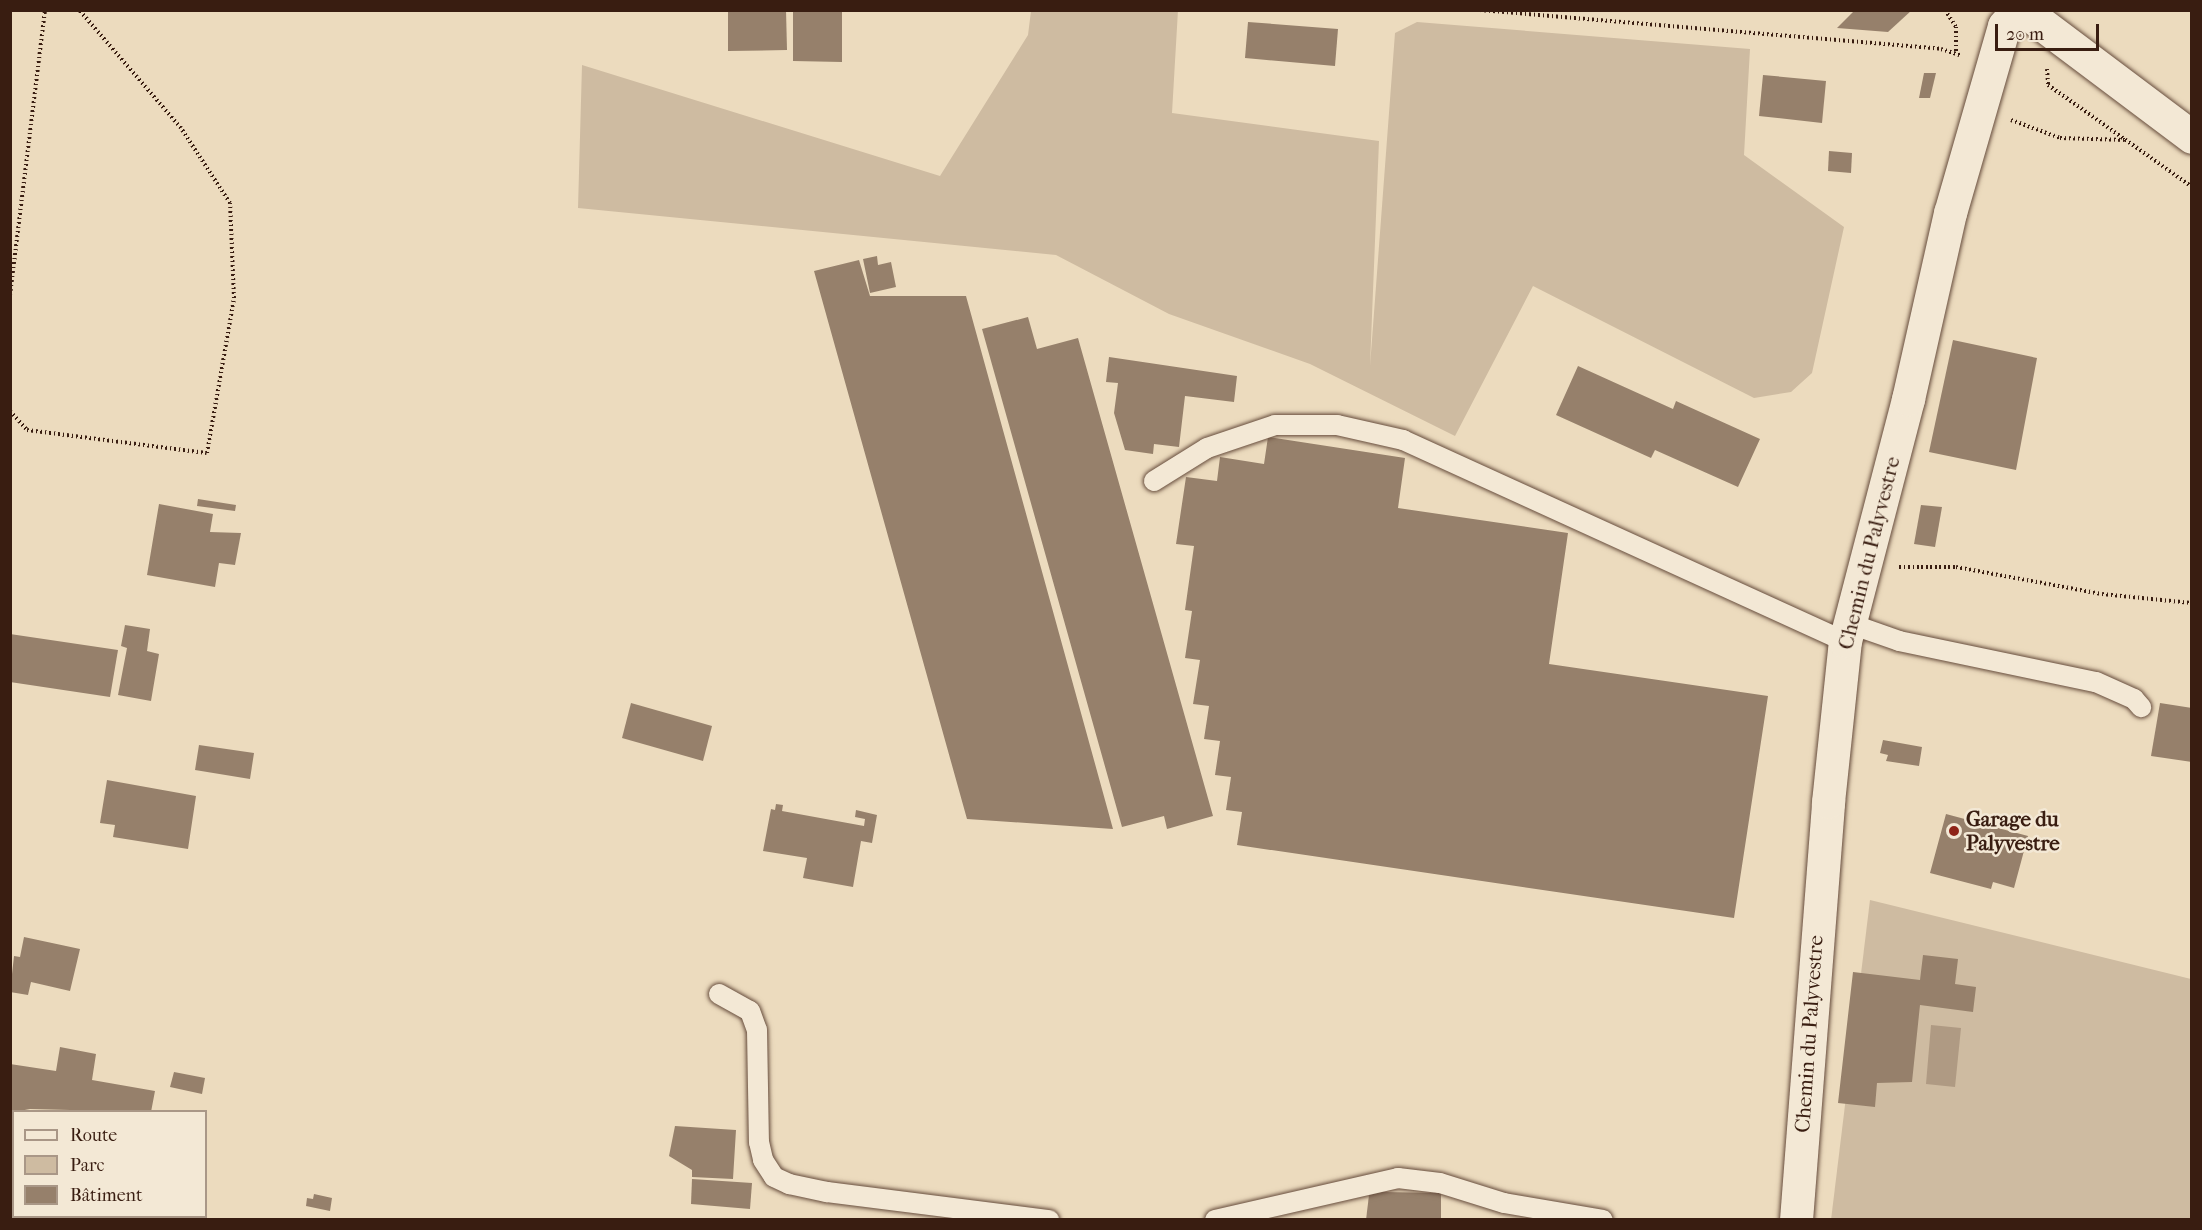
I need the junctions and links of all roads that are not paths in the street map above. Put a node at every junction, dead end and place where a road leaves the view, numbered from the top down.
1 (2017, 10) edge
2 (2023, 10) edge
3 (2192, 137) edge
4 (1154, 481) dead end
5 (1846, 632) junction
6 (2141, 707) dead end
7 (719, 994) dead end
8 (1543, 1209) junction
9 (1048, 1220) edge
10 (1215, 1220) edge
11 (1520, 1220) edge
12 (1603, 1220) edge
13 (1796, 1220) edge

1 - 5 street, Chemin du Palyvestre
2 - 3 street
4 - 5 lane
5 - 6 lane
5 - 13 street, Chemin du Palyvestre
7 - 9 lane
8 - 10 lane
8 - 11 lane
8 - 12 lane

